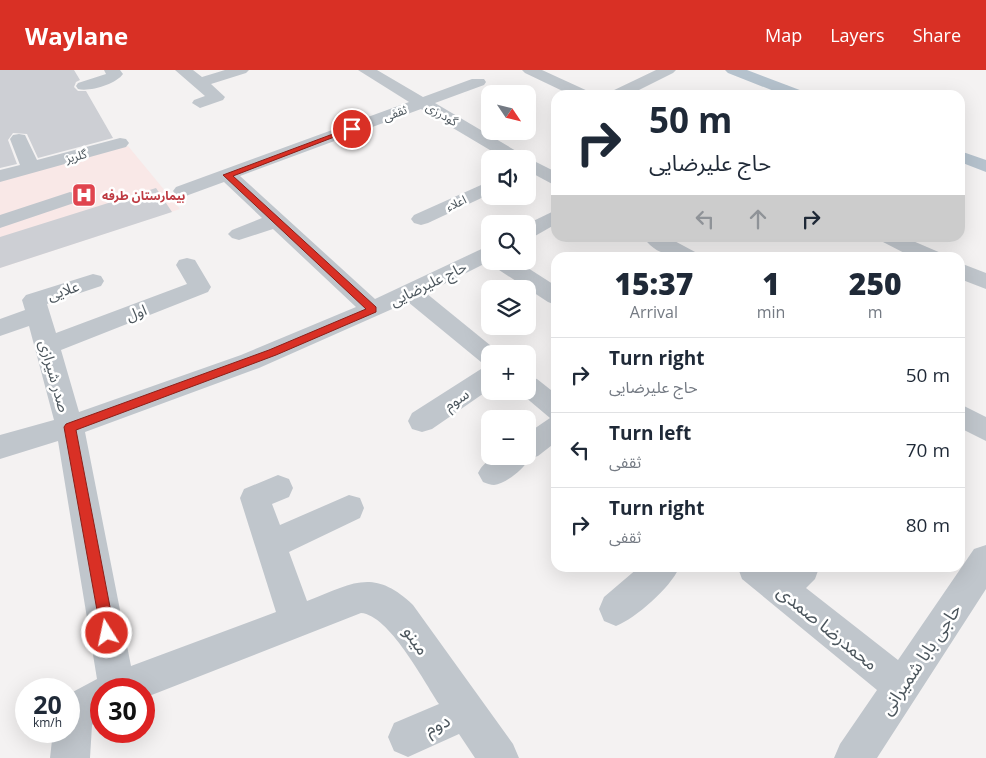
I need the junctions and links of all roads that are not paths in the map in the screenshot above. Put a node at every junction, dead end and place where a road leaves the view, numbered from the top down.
1 (112, 70) edge
2 (183, 70) edge
3 (241, 70) edge
4 (366, 70) edge
5 (530, 70) edge
6 (668, 70) edge
7 (737, 70) edge
8 (478, 82) dead end
9 (199, 83) junction
10 (84, 86) dead end
11 (573, 90) edge
12 (626, 90) edge
13 (780, 90) edge
14 (200, 103) dead end
15 (423, 103) junction
16 (19, 139) dead end
17 (120, 143) dead end
18 (502, 150) edge
19 (965, 158) edge
20 (986, 166) edge
21 (31, 168) junction
22 (536, 170) edge
23 (227, 175) junction
24 (0, 176) edge
25 (551, 177) edge
26 (183, 191) dead end
27 (481, 191) edge
28 (70, 198) dead end
29 (421, 219) dead end
30 (551, 219) edge
31 (277, 220) junction
32 (0, 222) edge
33 (536, 227) edge
34 (239, 234) dead end
35 (662, 242) edge
36 (899, 242) edge
37 (679, 252) edge
38 (920, 252) edge
39 (481, 260) edge
40 (187, 265) dead end
41 (515, 270) edge
42 (965, 272) edge
43 (93, 281) dead end
44 (986, 282) edge
45 (410, 292) junction
46 (551, 294) edge
47 (35, 307) junction
48 (373, 310) junction
49 (0, 328) edge
50 (47, 346) junction
51 (481, 349) edge
52 (481, 382) edge
53 (536, 393) edge
54 (551, 405) edge
55 (965, 418) edge
56 (422, 421) dead end
57 (70, 427) junction
58 (986, 430) edge
59 (551, 431) edge
60 (536, 442) edge
61 (0, 447) edge
62 (278, 488) dead end
63 (349, 508) dead end
64 (271, 545) junction
65 (986, 560) edge
66 (658, 572) edge
67 (768, 572) edge
68 (793, 579) edge
69 (616, 610) dead end
70 (297, 622) junction
71 (117, 678) edge
72 (148, 678) edge
73 (902, 686) junction
74 (90, 701) edge
75 (466, 711) junction
76 (408, 737) dead end
77 (70, 758) edge
78 (500, 758) edge
79 (854, 758) edge

1 - 10 street
2 - 9 street
3 - 9 street
4 - 15 street, گودرزی
5 - 11 street
6 - 12 street
7 - 13 main road
8 - 15 street, ثقفی
9 - 14 street
15 - 18 street, گودرزی
15 - 23 street, ثقفی
16 - 21 street
17 - 21 street, گلریز
19 - 20 main road
21 - 24 street, گلریز
22 - 25 street, گودرزی
23 - 26 street, ثقفی
23 - 31 street
27 - 29 street, اعلاء
28 - 32 street
30 - 33 street
31 - 34 street
31 - 48 street
35 - 37 street
36 - 38 street
39 - 45 street, حاج علیرضایی
40 - 50 street, اول
41 - 46 street
42 - 44 street
43 - 47 street, علایی
45 - 48 street, حاج علیرضایی
45 - 51 street
47 - 49 street, علایی
47 - 50 street, صدر شیرازی
48 - 57 street, حاج علیرضایی
50 - 57 street, صدر شیرازی
52 - 56 street, سوم
53 - 54 street
55 - 58 street
57 - 61 street, حاج علیرضایی
57 - 71 street, صدر شیرازی
59 - 60 street
62 - 64 street
63 - 64 street
64 - 70 street
65 - 73 street, حاجی بابا شمیرانی
66 - 69 street
67 - 68 street, محمدرضا صمدی
68 - 73 street, محمدرضا صمدی
70 - 72 street, مینو
70 - 75 street, مینو
73 - 79 street, حاجی بابا شمیرانی
74 - 77 street
75 - 76 street, دوم
75 - 78 street, مینو

